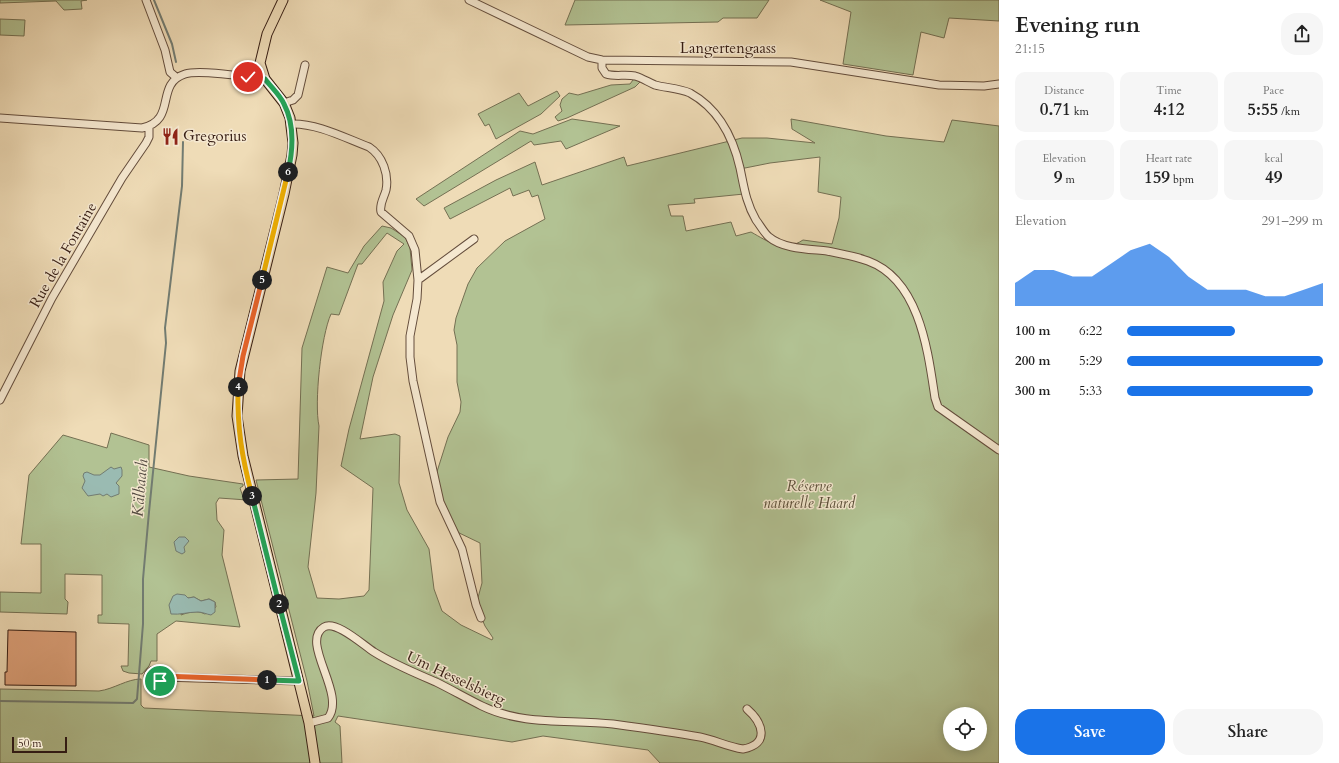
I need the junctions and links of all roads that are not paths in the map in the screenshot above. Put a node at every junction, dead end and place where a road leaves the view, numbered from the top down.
1 (146, 0) edge
2 (283, 0) edge
3 (469, 0) edge
4 (602, 60) junction
5 (305, 65) dead end
6 (177, 78) junction
7 (265, 79) junction
8 (999, 84) edge
9 (284, 103) junction
10 (0, 118) edge
11 (291, 124) junction
12 (149, 126) junction
13 (474, 239) dead end
14 (418, 280) junction
15 (0, 400) edge
16 (999, 450) edge
17 (482, 618) dead end
18 (162, 676) dead end
19 (299, 681) junction
20 (747, 709) dead end
21 (309, 723) junction
22 (315, 763) edge

1 - 6 street
2 - 7 main road
3 - 4 street, Langertengaass
4 - 8 street, Langertengaass
4 - 16 street
5 - 9 street
6 - 7 street
6 - 12 street
7 - 9 main road
9 - 11 main road
10 - 12 street
11 - 14 street
11 - 19 main road
12 - 15 street, Rue de la Fontaine
13 - 14 street
14 - 17 street
18 - 19 street
19 - 21 main road
20 - 21 street, Um Hesselsbierg
21 - 22 main road

